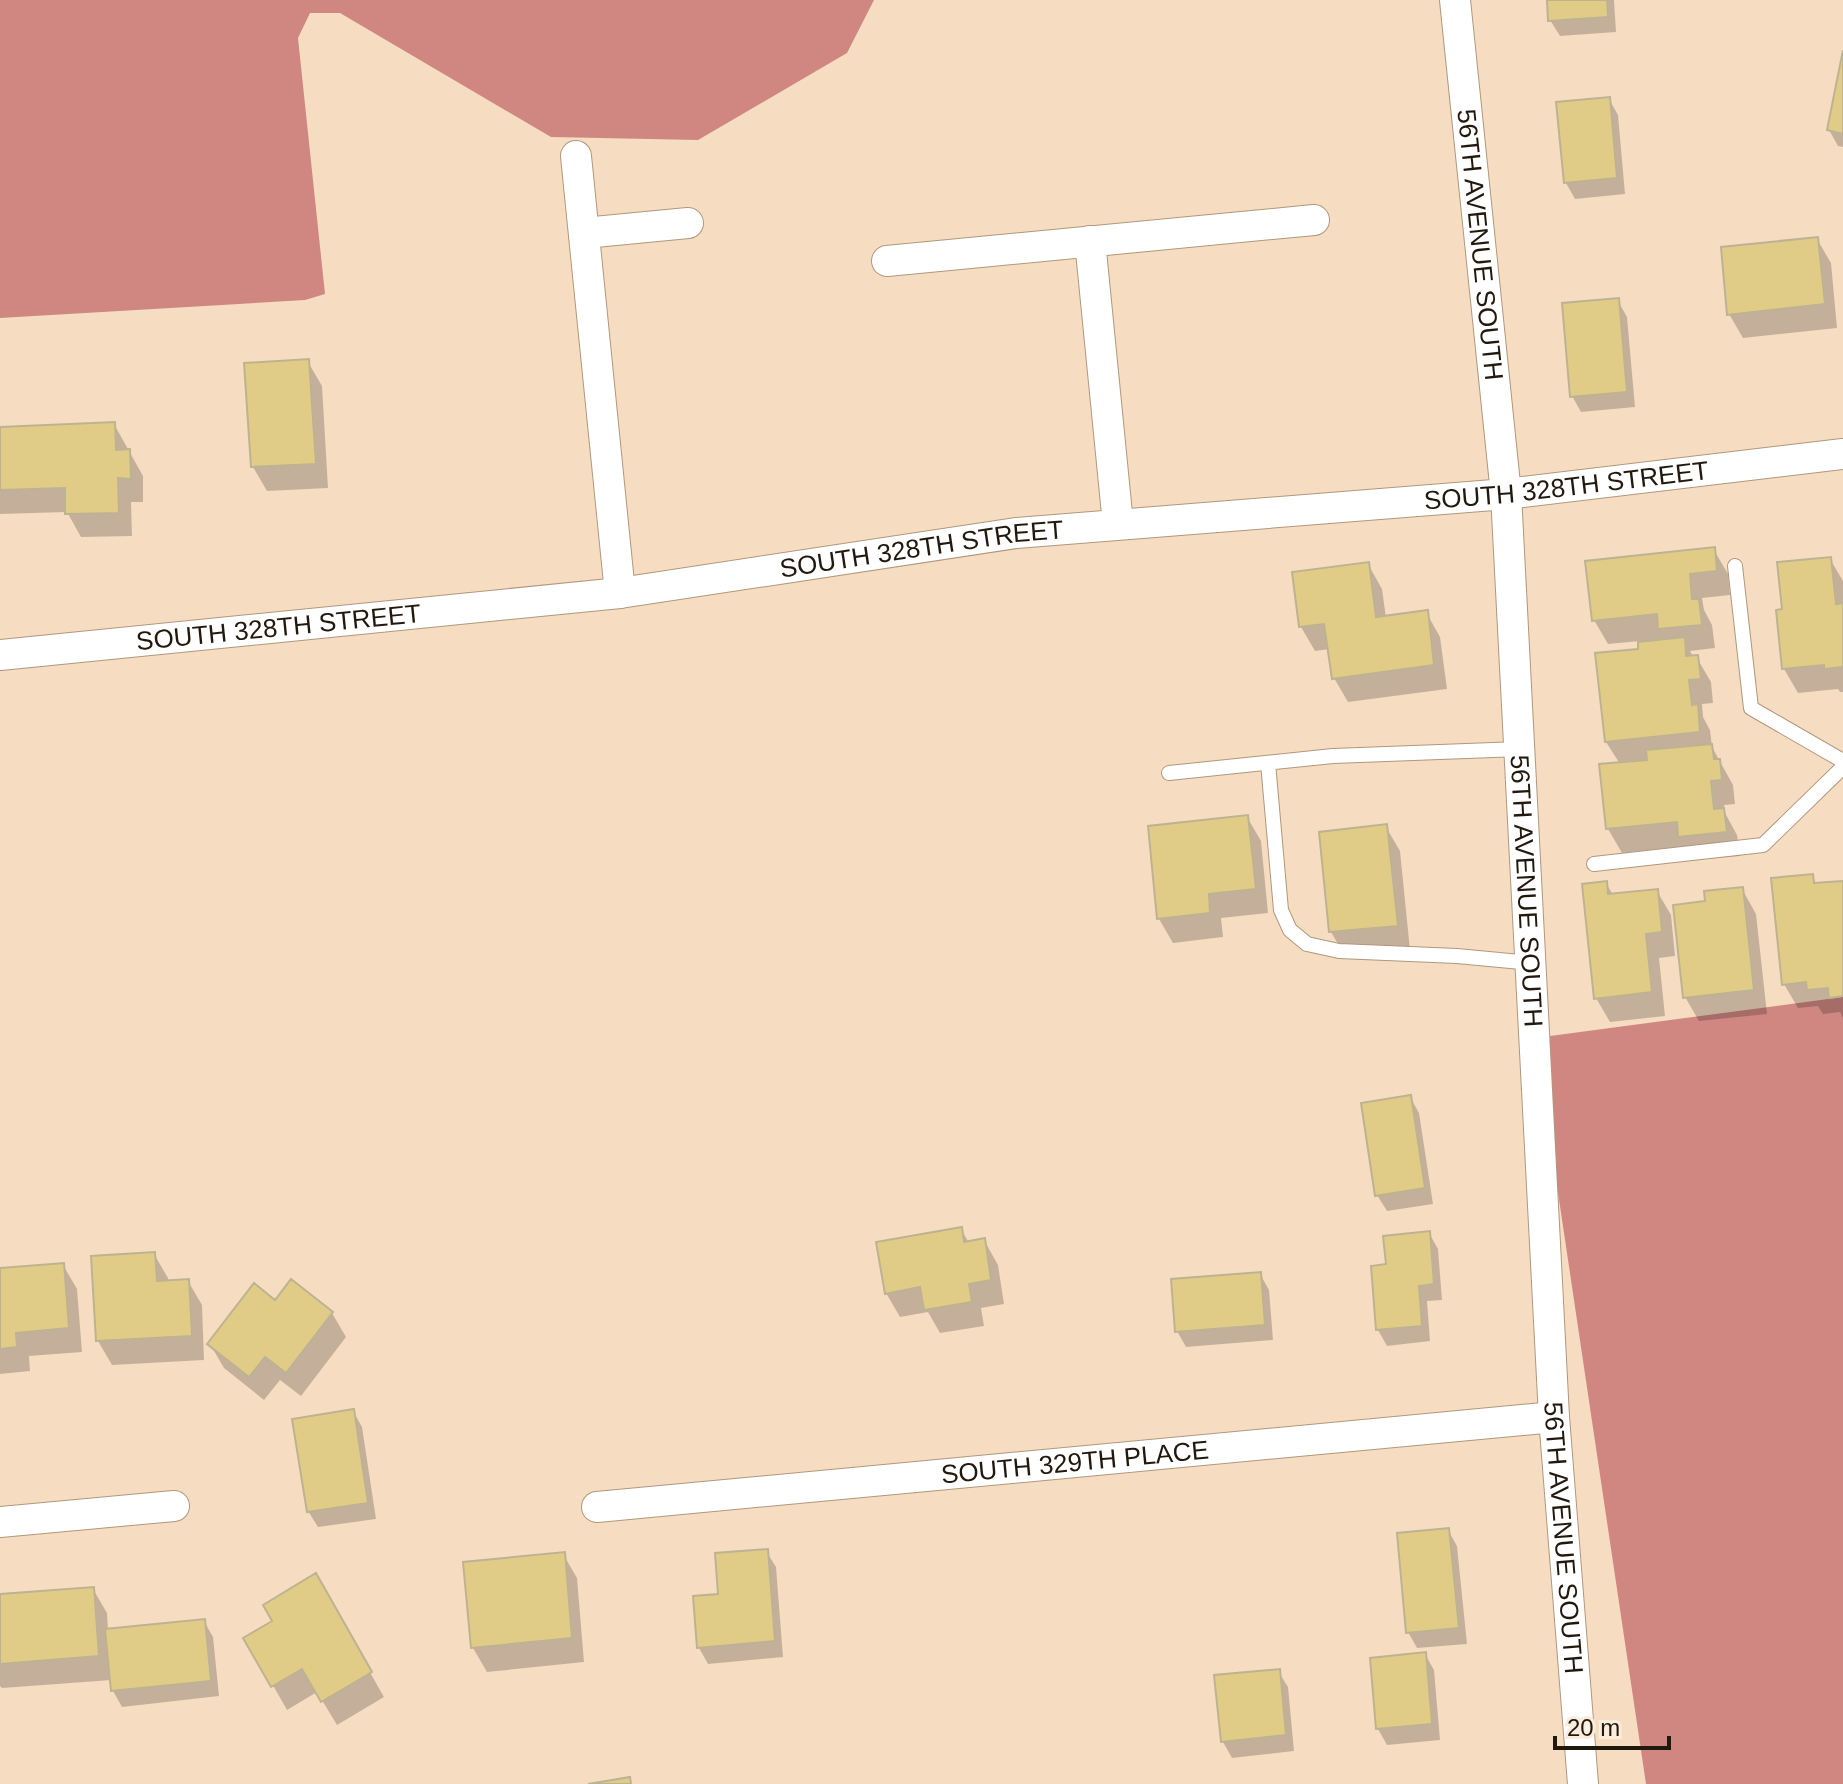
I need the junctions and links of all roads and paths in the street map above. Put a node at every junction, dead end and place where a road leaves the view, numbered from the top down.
1 (1455, 0) edge
2 (576, 156) dead end
3 (1314, 220) dead end
4 (688, 223) dead end
5 (584, 233) junction
6 (1090, 241) junction
7 (887, 261) dead end
8 (1843, 454) edge
9 (1506, 494) junction
10 (1118, 524) junction
11 (1735, 566) dead end
12 (620, 593) junction
13 (0, 655) edge
14 (1520, 749) junction
15 (1843, 761) edge
16 (1268, 763) junction
17 (1843, 767) edge
18 (1169, 773) dead end
19 (1594, 864) dead end
20 (1531, 963) junction
21 (1554, 1417) junction
22 (174, 1506) dead end
23 (597, 1507) dead end
24 (0, 1522) edge
25 (1583, 1784) edge

1 - 9 street, 56TH AVENUE SOUTH
2 - 5 street
3 - 6 street
4 - 5 street
5 - 12 street
6 - 7 street
6 - 10 street
8 - 9 street, SOUTH 328TH STREET
9 - 10 street, SOUTH 328TH STREET
9 - 14 street, 56TH AVENUE SOUTH
10 - 12 street, SOUTH 328TH STREET
11 - 15 lane
12 - 13 street, SOUTH 328TH STREET
14 - 16 lane
14 - 20 street, 56TH AVENUE SOUTH
16 - 18 lane
16 - 20 lane
17 - 19 lane
20 - 21 street, 56TH AVENUE SOUTH
21 - 23 street, SOUTH 329TH PLACE
21 - 25 street, 56TH AVENUE SOUTH
22 - 24 street

